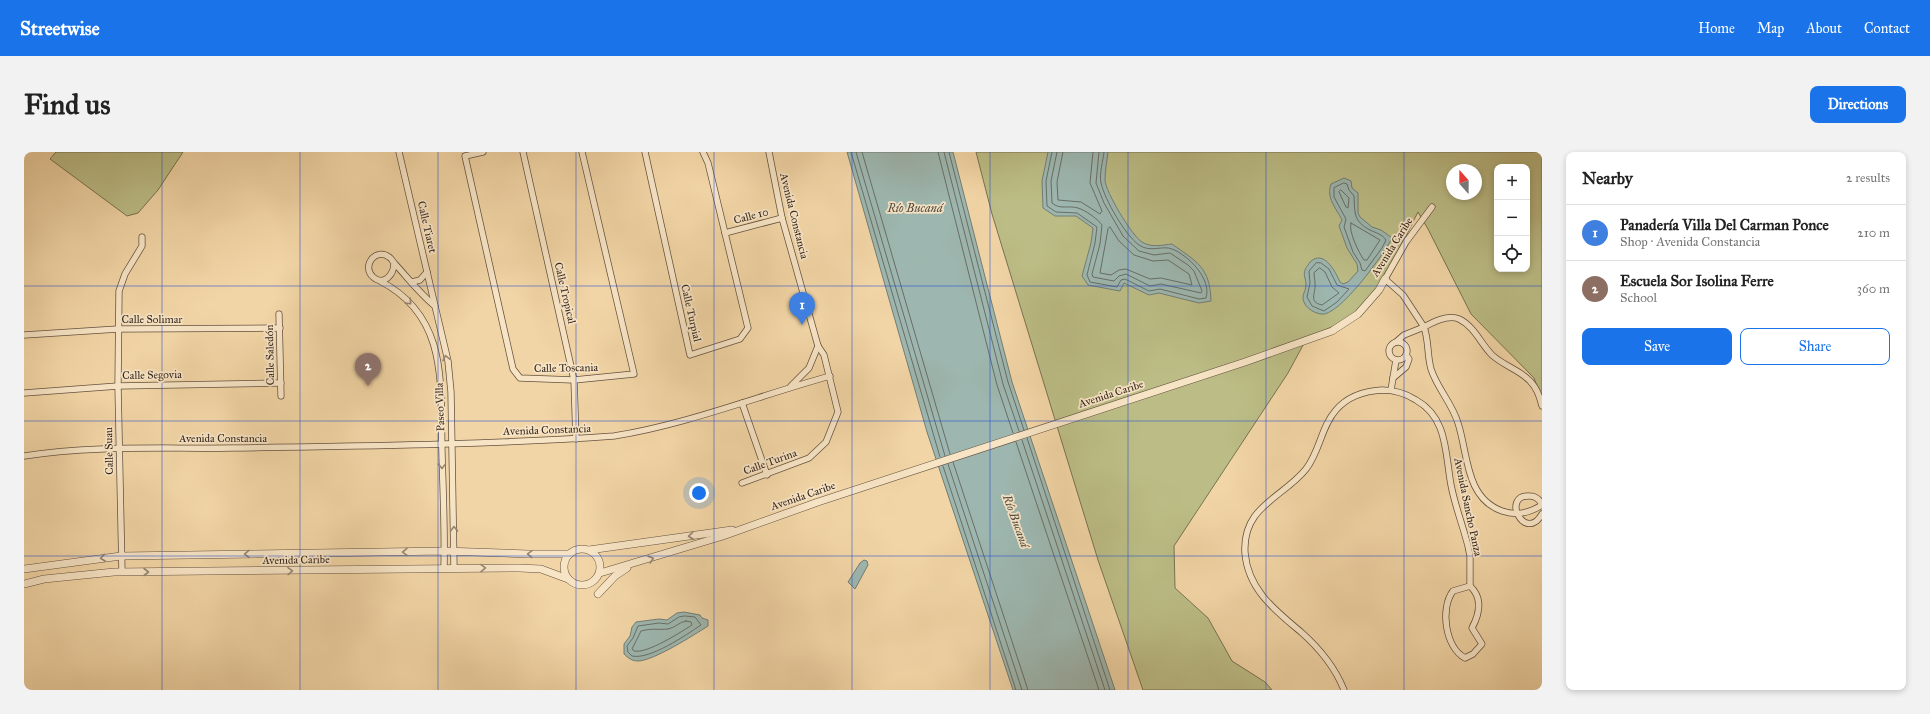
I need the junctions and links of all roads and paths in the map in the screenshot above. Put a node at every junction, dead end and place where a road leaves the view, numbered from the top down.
1 (399, 152) edge
2 (483, 152) edge
3 (523, 152) edge
4 (582, 152) edge
5 (645, 152) edge
6 (703, 152) edge
7 (769, 152) edge
8 (1432, 207) dead end
9 (782, 218) junction
10 (725, 233) junction
11 (142, 237) dead end
12 (394, 263) junction
13 (427, 272) junction
14 (1385, 279) junction
15 (378, 280) junction
16 (412, 282) junction
17 (435, 306) junction
18 (279, 314) dead end
19 (1424, 327) junction
20 (280, 328) junction
21 (118, 329) junction
22 (24, 335) edge
23 (1396, 342) junction
24 (818, 346) junction
25 (1406, 355) junction
26 (1396, 360) junction
27 (830, 376) junction
28 (1393, 378) junction
29 (574, 380) junction
30 (281, 383) junction
31 (118, 386) junction
32 (791, 387) junction
33 (1392, 390) junction
34 (24, 393) edge
35 (281, 396) dead end
36 (742, 403) junction
37 (1542, 406) edge
38 (576, 439) junction
39 (451, 443) junction
40 (441, 444) junction
41 (119, 448) junction
42 (24, 456) edge
43 (767, 475) junction
44 (742, 483) dead end
45 (1542, 505) edge
46 (1516, 514) junction
47 (1542, 514) edge
48 (744, 528) junction
49 (589, 550) junction
50 (444, 551) junction
51 (454, 552) junction
52 (569, 554) junction
53 (121, 556) junction
54 (632, 565) junction
55 (444, 568) junction
56 (454, 568) junction
57 (24, 569) edge
58 (122, 572) junction
59 (600, 574) junction
60 (568, 579) junction
61 (24, 584) edge
62 (1470, 586) junction
63 (598, 594) dead end
64 (1344, 690) edge

1 - 13 street, Calle Tiaret
2 - 29 street, Calle Toscania
3 - 29 street, Calle Tropical
4 - 29 street, Calle Toscania
5 - 10 street, Calle Turpial
6 - 10 street, Calle Turpial
7 - 9 street, Avenida Constancia
8 - 14 street, Avenida Caribe
9 - 10 street, Calle 10
9 - 24 street, Avenida Constancia
11 - 21 street, Calle Suau
12 - 15 street
12 - 15 street
12 - 16 street
13 - 16 street
13 - 17 street, Calle Tiaret
14 - 19 street
14 - 48 street, Avenida Caribe
15 -> 40 street, Paseo Villa
16 - 17 street
39 -> 17 street, Paseo Villa
18 - 20 street, Calle Saledón
19 - 23 street
19 - 37 street
19 - 46 street
20 - 21 street, Calle Solimar
20 - 30 street, Calle Saledón
21 - 22 street, Calle Solimar
21 - 31 street, Calle Suau
23 - 25 street
23 - 26 street
24 - 27 street, Avenida Constancia
24 - 32 street
25 - 26 street
25 - 28 street
26 - 28 street
27 - 32 street, Avenida Constancia
27 - 43 street, Calle Turina
28 - 33 street
29 - 38 street, Calle Tropical
30 - 31 street, Calle Segovia
30 - 35 street, Calle Saledón
31 - 34 street, Calle Segovia
31 - 41 street, Calle Suau
32 - 36 street, Avenida Constancia
33 - 62 street, Avenida Sancho Panza
33 - 64 street, Avenida Sancho Panza
36 - 38 street, Avenida Constancia
36 - 43 street
38 - 39 street, Avenida Constancia
39 - 40 street, Avenida Constancia
51 -> 39 street, Paseo Villa
40 - 41 street, Avenida Constancia
40 -> 50 street, Paseo Villa
41 - 42 street, Avenida Constancia
41 - 53 street, Calle Suau
43 - 44 street, Calle Turina
45 - 46 street
45 - 46 street
46 - 47 street
48 -> 49 street, Avenida Caribe
54 -> 48 street, Avenida Caribe
49 - 52 street
49 - 59 street
50 - 51 street, Avenida Caribe
50 -> 53 street, Avenida Caribe
50 - 55 street, Paseo Villa
52 -> 51 street, Avenida Caribe
51 - 56 street, Paseo Villa
52 - 60 street
53 -> 57 street, Avenida Caribe
53 - 58 street, Calle Suau
54 - 59 street, Avenida Caribe
54 - 63 street
55 - 56 street, Avenida Caribe
58 -> 55 street, Avenida Caribe
56 -> 60 street, Avenida Caribe
58 - 61 street, Avenida Caribe
59 - 60 street
62 - 62 street, Avenida Sancho Panza

